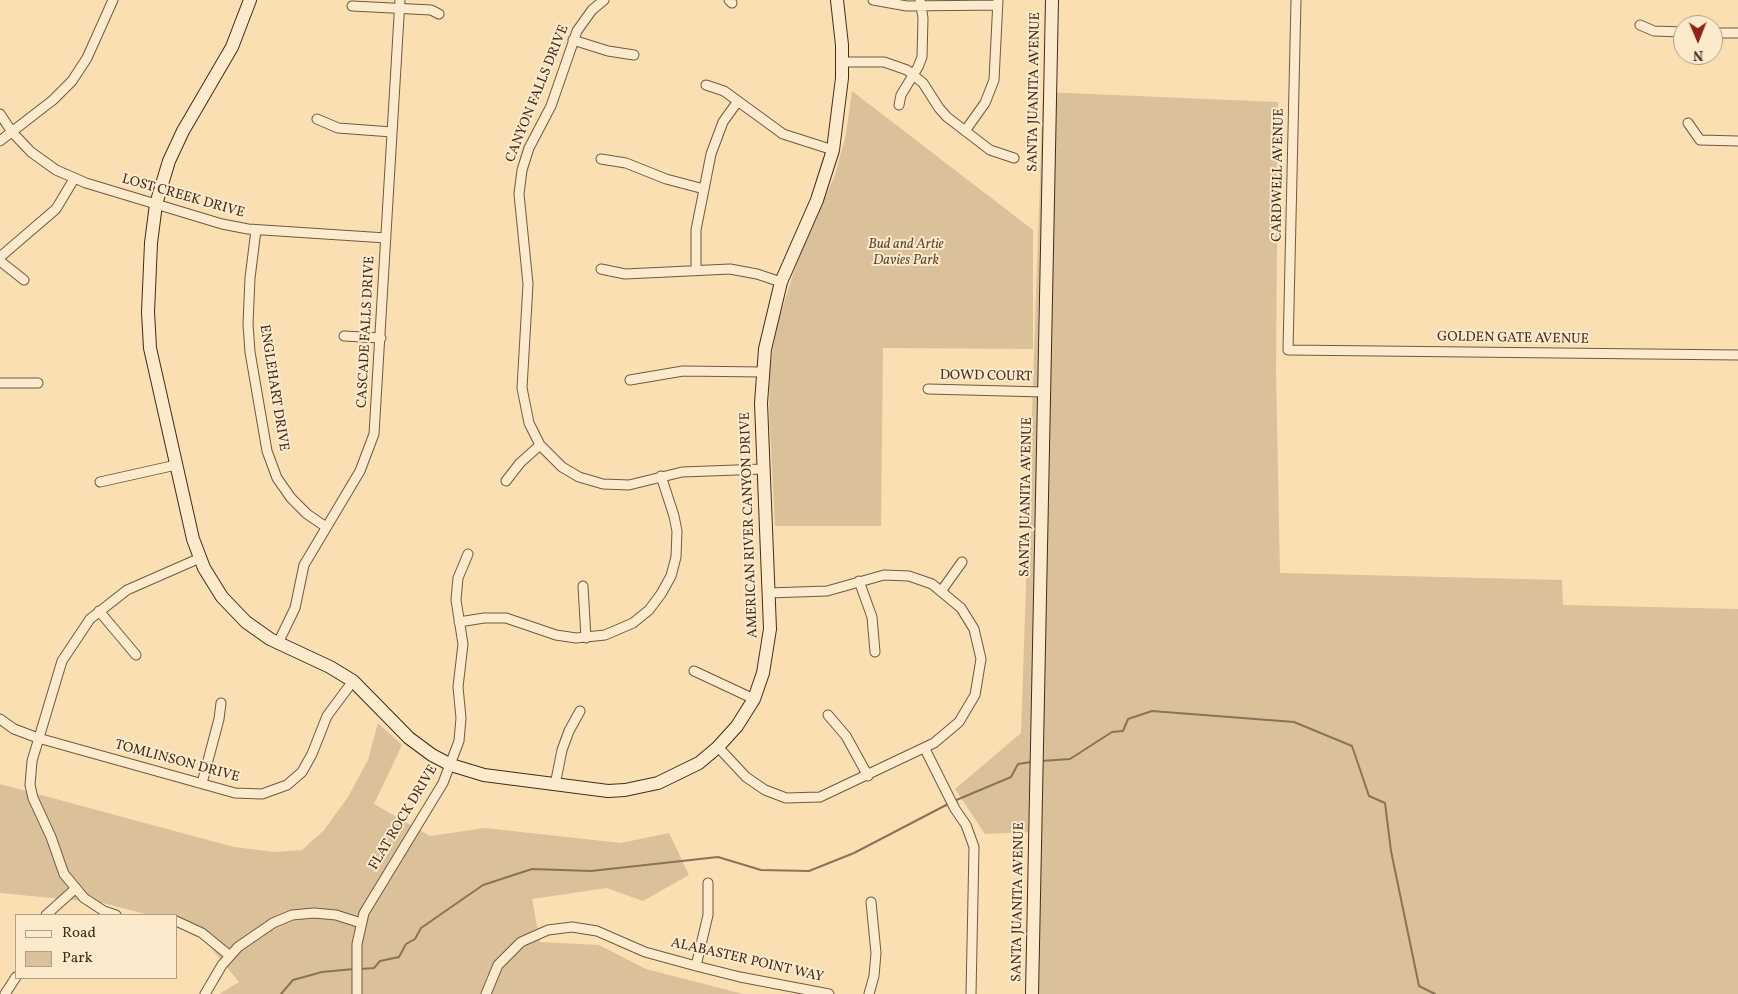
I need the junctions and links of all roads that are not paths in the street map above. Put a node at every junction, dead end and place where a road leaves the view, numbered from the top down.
1 (113, 0) edge
2 (250, 0) edge
3 (604, 0) edge
4 (837, 0) edge
5 (873, 0) edge
6 (1052, 0) edge
7 (1296, 0) edge
8 (920, 2) edge
9 (998, 2) edge
10 (400, 4) edge
11 (352, 6) dead end
12 (439, 14) dead end
13 (1640, 25) dead end
14 (1673, 32) edge
15 (1723, 33) edge
16 (1738, 33) edge
17 (573, 40) junction
18 (634, 55) dead end
19 (843, 62) junction
20 (914, 74) junction
21 (706, 85) dead end
22 (738, 101) junction
23 (899, 105) dead end
24 (0, 114) edge
25 (317, 119) dead end
26 (1688, 123) dead end
27 (965, 131) junction
28 (12, 132) junction
29 (392, 132) junction
30 (0, 141) edge
31 (1738, 141) edge
32 (833, 150) junction
33 (1014, 158) dead end
34 (601, 160) dead end
35 (74, 179) junction
36 (704, 189) junction
37 (156, 204) junction
38 (256, 230) junction
39 (386, 238) junction
40 (0, 257) edge
41 (0, 261) edge
42 (601, 269) dead end
43 (696, 271) junction
44 (24, 280) dead end
45 (781, 282) junction
46 (344, 336) dead end
47 (381, 338) junction
48 (1288, 350) joint
49 (1738, 355) edge
50 (762, 372) junction
51 (630, 380) dead end
52 (0, 383) edge
53 (38, 383) dead end
54 (928, 389) dead end
55 (1044, 392) junction
56 (540, 445) junction
57 (176, 465) junction
58 (764, 469) junction
59 (661, 476) junction
60 (506, 481) dead end
61 (100, 482) dead end
62 (326, 527) junction
63 (468, 554) dead end
64 (200, 558) junction
65 (962, 562) dead end
66 (859, 581) junction
67 (583, 586) dead end
68 (942, 590) junction
69 (768, 593) junction
70 (99, 611) junction
71 (459, 622) junction
72 (586, 638) junction
73 (278, 643) junction
74 (875, 652) dead end
75 (136, 655) dead end
76 (694, 670) dead end
77 (353, 681) junction
78 (754, 699) junction
79 (221, 702) dead end
80 (580, 712) dead end
81 (828, 714) dead end
82 (0, 719) edge
83 (38, 738) junction
84 (718, 747) junction
85 (925, 748) junction
86 (451, 765) junction
87 (868, 776) junction
88 (202, 783) junction
89 (555, 785) junction
90 (708, 883) dead end
91 (74, 889) junction
92 (871, 902) dead end
93 (47, 914) edge
94 (114, 914) edge
95 (178, 922) edge
96 (360, 923) junction
97 (230, 956) junction
98 (696, 966) junction
99 (15, 979) edge
100 (5, 994) edge
101 (205, 994) edge
102 (357, 994) edge
103 (486, 994) edge
104 (829, 994) edge
105 (869, 994) edge
106 (971, 994) edge
107 (1032, 994) edge

1 - 28 street
2 - 37 street, AMERICAN RIVER CANYON DRIVE
3 - 17 street, CANYON FALLS DRIVE
4 - 19 street, AMERICAN RIVER CANYON DRIVE
5 - 8 street
6 - 55 street, SANTA JUANITA AVENUE
7 - 48 street, CARDWELL AVENUE
8 - 9 street
8 - 20 street
9 - 27 street
10 - 11 street
10 - 12 street
10 - 29 street, CASCADE FALLS DRIVE
13 - 14 street
15 - 16 street
17 - 18 street
17 - 56 street, CANYON FALLS DRIVE
19 - 20 street
19 - 32 street, AMERICAN RIVER CANYON DRIVE
20 - 23 street
20 - 27 street
21 - 22 street
22 - 32 street
22 - 36 street
24 - 28 street, LOST CREEK DRIVE
25 - 29 street
26 - 31 street
27 - 33 street
28 - 30 street
28 - 35 street, LOST CREEK DRIVE
29 - 39 street, CASCADE FALLS DRIVE
32 - 45 street, AMERICAN RIVER CANYON DRIVE
34 - 36 street
35 - 37 street, LOST CREEK DRIVE
35 - 40 street
36 - 43 street
37 - 38 street, LOST CREEK DRIVE
37 - 57 street, AMERICAN RIVER CANYON DRIVE
38 - 39 street, LOST CREEK DRIVE
38 - 62 street, ENGLEHART DRIVE
39 - 47 street, CASCADE FALLS DRIVE
41 - 44 street
42 - 43 street
43 - 45 street
45 - 50 street, AMERICAN RIVER CANYON DRIVE
46 - 47 street
47 - 62 street, CASCADE FALLS DRIVE
48 - 49 street, GOLDEN GATE AVENUE
50 - 51 street
50 - 58 street, AMERICAN RIVER CANYON DRIVE
52 - 53 street
54 - 55 street, DOWD COURT
55 - 107 street, SANTA JUANITA AVENUE
56 - 59 street, CANYON FALLS DRIVE
56 - 60 street
57 - 61 street
57 - 64 street, AMERICAN RIVER CANYON DRIVE
58 - 59 street, CANYON FALLS DRIVE
58 - 69 street, AMERICAN RIVER CANYON DRIVE
59 - 72 street
62 - 73 street, CASCADE FALLS DRIVE
63 - 71 street, FLAT ROCK DRIVE
64 - 70 street
64 - 73 street, AMERICAN RIVER CANYON DRIVE
65 - 68 street
66 - 68 street
66 - 69 street
66 - 74 street
67 - 72 street
68 - 85 street
69 - 78 street, AMERICAN RIVER CANYON DRIVE
70 - 75 street
70 - 83 street
71 - 72 street
71 - 86 street, FLAT ROCK DRIVE
73 - 77 street, AMERICAN RIVER CANYON DRIVE
76 - 78 street
77 - 86 street, AMERICAN RIVER CANYON DRIVE
77 - 88 street, TOMLINSON DRIVE
78 - 84 street, AMERICAN RIVER CANYON DRIVE
79 - 88 street
80 - 89 street
81 - 87 street
82 - 83 street, TOMLINSON DRIVE
83 - 88 street, TOMLINSON DRIVE
83 - 91 street
84 - 87 street
84 - 89 street, AMERICAN RIVER CANYON DRIVE
85 - 87 street
85 - 106 street
86 - 89 street, AMERICAN RIVER CANYON DRIVE
86 - 96 street, FLAT ROCK DRIVE
90 - 98 street
91 - 93 street
91 - 94 street
92 - 105 street
95 - 97 street
96 - 97 street
96 - 102 street, FLAT ROCK DRIVE
97 - 101 street
98 - 103 street, ALABASTER POINT WAY
98 - 104 street, ALABASTER POINT WAY
99 - 100 street

